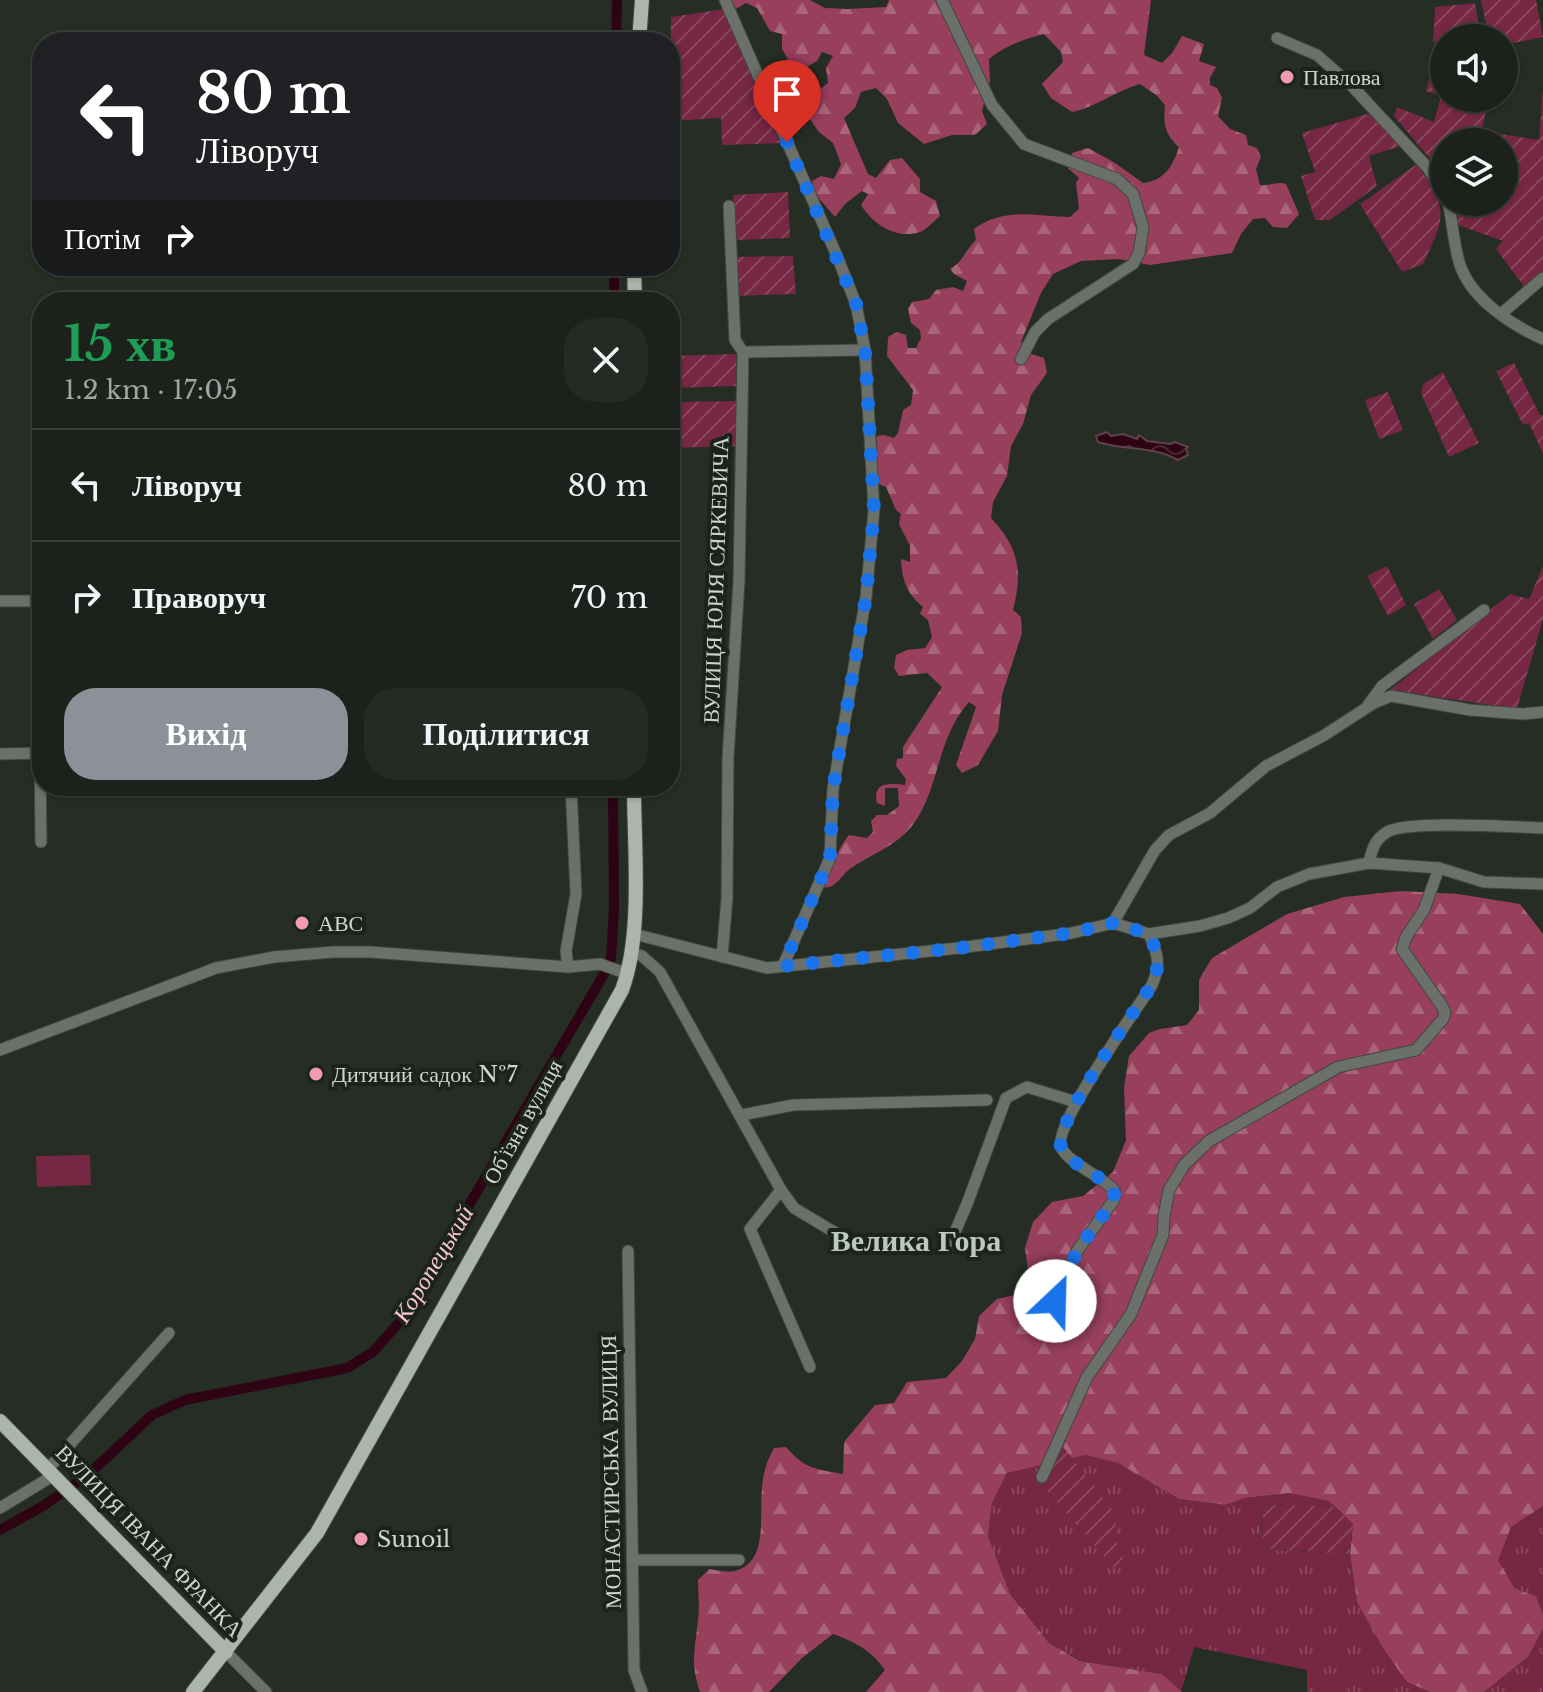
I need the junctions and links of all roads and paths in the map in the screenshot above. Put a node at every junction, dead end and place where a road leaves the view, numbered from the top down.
1 (642, 0) edge
2 (725, 0) edge
3 (942, 0) edge
4 (640, 32) edge
5 (1277, 38) dead end
6 (1430, 171) edge
7 (729, 206) dead end
8 (1451, 216) edge
9 (1543, 278) edge
10 (1501, 314) junction
11 (1543, 339) edge
12 (865, 350) junction
13 (743, 352) junction
14 (1021, 359) dead end
15 (0, 601) edge
16 (32, 601) edge
17 (1484, 610) dead end
18 (1365, 709) junction
19 (1543, 712) edge
20 (32, 753) edge
21 (0, 754) edge
22 (41, 796) edge
23 (571, 796) edge
24 (634, 796) edge
25 (1543, 828) edge
26 (41, 842) dead end
27 (1369, 863) junction
28 (1439, 868) junction
29 (1543, 884) edge
30 (1113, 923) junction
31 (634, 934) junction
32 (1149, 934) junction
33 (633, 953) junction
34 (722, 957) junction
35 (783, 966) junction
36 (568, 967) junction
37 (628, 974) junction
38 (0, 1050) edge
39 (987, 1100) dead end
40 (1076, 1102) junction
41 (742, 1115) junction
42 (781, 1190) junction
43 (949, 1246) dead end
44 (859, 1247) dead end
45 (628, 1251) dead end
46 (1055, 1301) dead end
47 (169, 1333) dead end
48 (810, 1367) dead end
49 (0, 1421) edge
50 (54, 1475) junction
51 (1042, 1477) dead end
52 (0, 1508) edge
53 (632, 1560) junction
54 (739, 1560) dead end
55 (226, 1652) junction
56 (193, 1692) edge
57 (266, 1692) edge
58 (642, 1692) edge

1 - 4 main road
2 - 12 street
3 - 14 street
5 - 6 street
7 - 13 street, ВУЛИЦЯ ЮРІЯ СЯРКЕВИЧА
8 - 10 street
9 - 10 street
10 - 11 street
12 - 13 street
12 - 35 street
13 - 34 street, ВУЛИЦЯ ЮРІЯ СЯРКЕВИЧА
15 - 16 street
17 - 18 street
18 - 19 street
18 - 30 street
20 - 21 street
22 - 26 street
23 - 36 street
24 - 31 main road, Обʼїзна вулиця
25 - 27 street
27 - 28 street
27 - 32 street
28 - 29 street
28 - 51 street
30 - 32 street
30 - 35 street
31 - 33 main road, Обʼїзна вулиця
31 - 34 street
32 - 40 street
33 - 37 main road, Обʼїзна вулиця
33 - 41 street
34 - 35 street
36 - 37 street
36 - 38 street
37 - 55 main road, Обʼїзна вулиця
39 - 41 street
40 - 43 street
40 - 46 street
41 - 42 street
42 - 44 street
42 - 48 street
45 - 53 street, МОНАСТИРСЬКА ВУЛИЦЯ
47 - 50 street
49 - 50 main road, ВУЛИЦЯ ІВАНА ФРАНКА
50 - 52 street
50 - 55 main road, ВУЛИЦЯ ІВАНА ФРАНКА
53 - 54 street
53 - 58 street, МОНАСТИРСЬКА ВУЛИЦЯ
55 - 56 main road, Обʼїзна вулиця
55 - 57 street, ВУЛИЦЯ ІВАНА ФРАНКА

